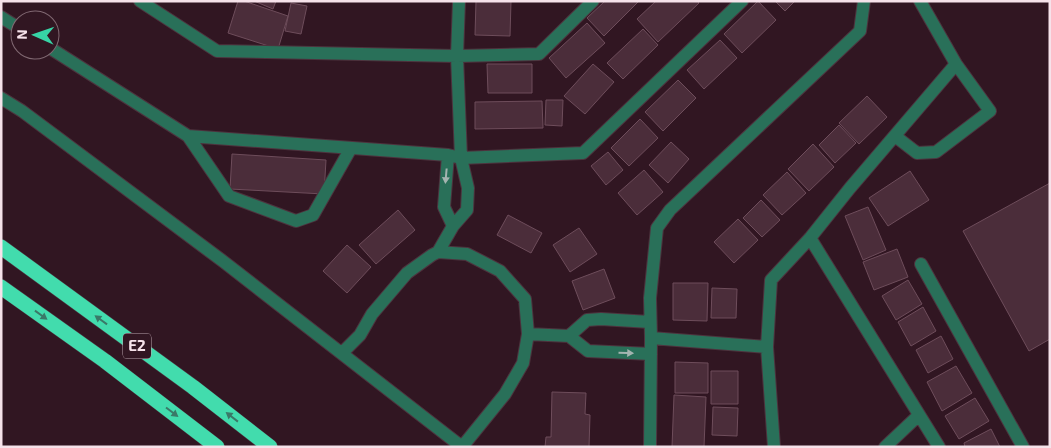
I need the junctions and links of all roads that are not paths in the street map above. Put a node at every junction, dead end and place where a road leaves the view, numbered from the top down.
1 (140, 1) edge
2 (459, 1) edge
3 (594, 1) edge
4 (742, 1) edge
5 (920, 1) edge
6 (866, 2) edge
7 (60, 54) edge
8 (457, 56) junction
9 (956, 64) junction
10 (1, 98) edge
11 (188, 136) junction
12 (895, 136) junction
13 (351, 148) junction
14 (448, 155) junction
15 (461, 158) junction
16 (453, 226) junction
17 (810, 238) junction
18 (1, 247) edge
19 (438, 252) junction
20 (921, 264) dead end
21 (1, 287) edge
22 (650, 322) junction
23 (528, 334) junction
24 (569, 336) junction
25 (651, 338) junction
26 (767, 347) junction
27 (342, 353) junction
28 (651, 354) junction
29 (919, 415) junction
30 (217, 447) edge
31 (270, 447) edge
32 (462, 447) edge
33 (650, 447) edge
34 (774, 447) edge
35 (885, 447) edge
36 (940, 447) edge
37 (1023, 447) edge

1 - 8 street
2 - 8 street
3 - 8 street
4 - 15 street
5 - 9 street
6 - 22 street
7 - 11 street
8 - 15 street
9 - 12 street
9 - 12 street
10 - 27 street
11 - 13 street
11 - 13 street
12 - 17 street
13 - 14 street
14 - 15 street
14 -> 16 street
15 - 16 street
16 - 19 street
17 - 26 street
17 - 29 street
31 -> 18 highway, E2
19 - 23 street
19 - 27 street
20 - 37 street
21 -> 30 highway, E2
22 - 24 street
22 - 25 street
23 - 24 street
23 - 32 street
24 -> 28 street
25 - 26 street
25 - 28 street
26 - 34 street
27 - 32 street
28 - 33 street
29 - 35 street
29 - 36 street

